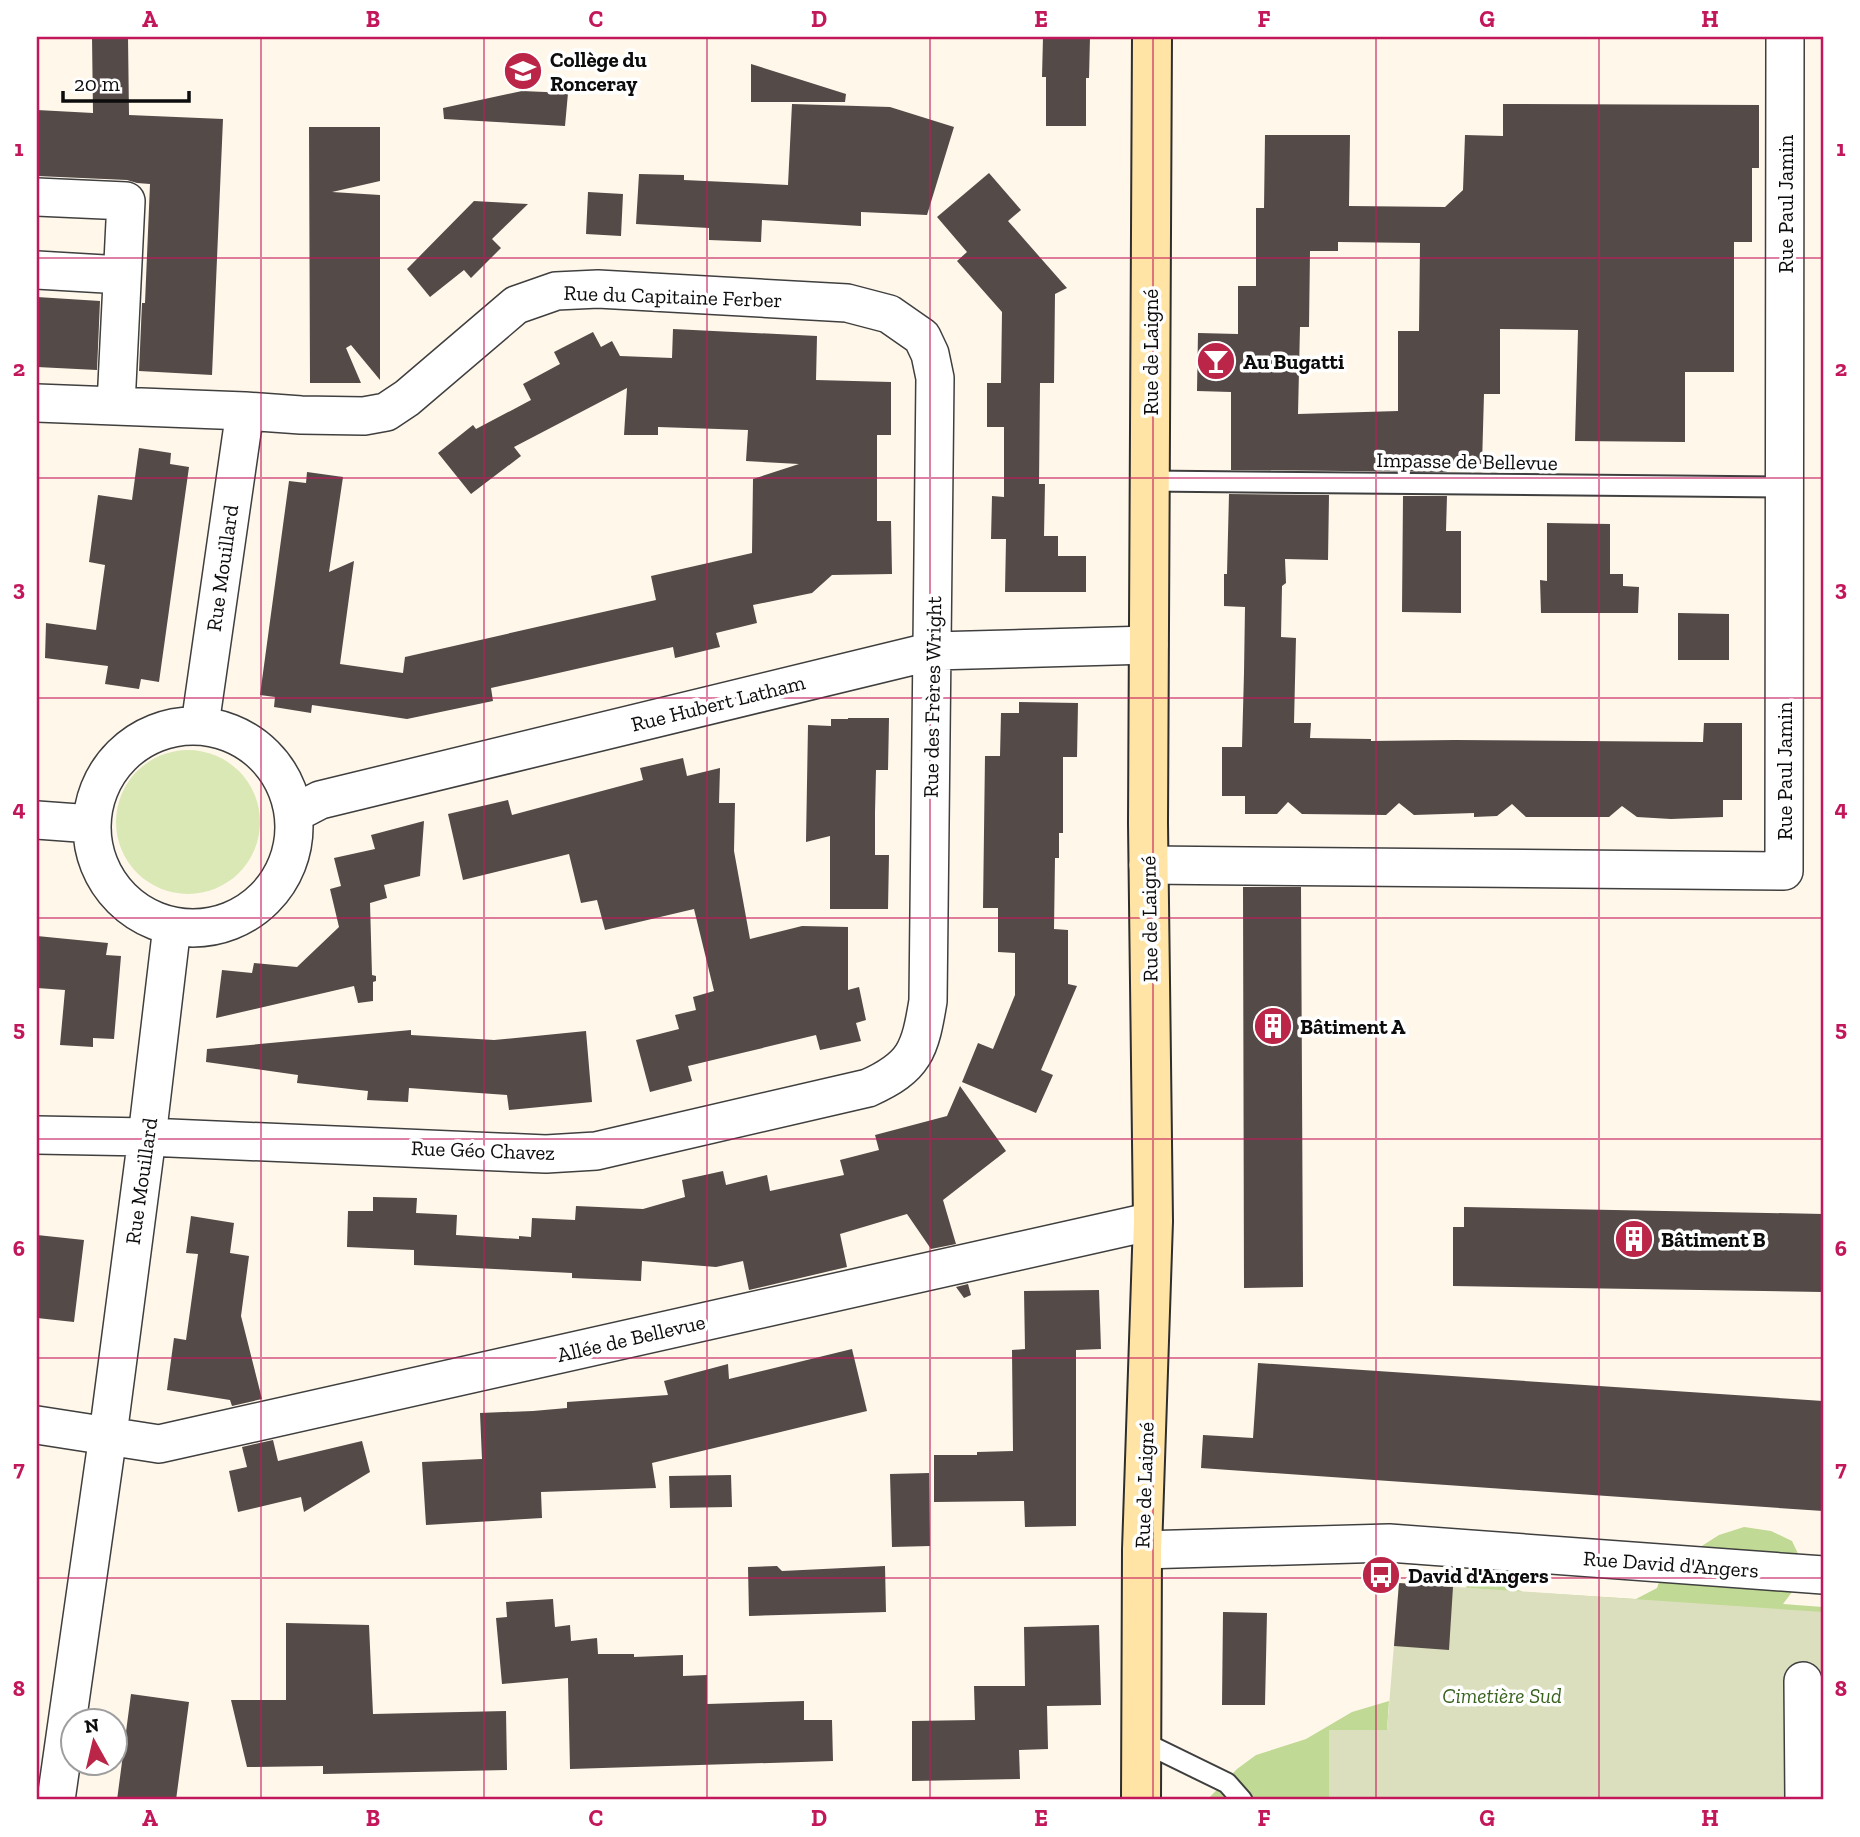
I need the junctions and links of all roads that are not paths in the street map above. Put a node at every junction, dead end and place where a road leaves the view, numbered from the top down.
1 (1152, 37) edge
2 (1785, 37) edge
3 (37, 197) edge
4 (37, 270) edge
5 (122, 275) junction
6 (922, 337) joint
7 (37, 402) edge
8 (116, 405) junction
9 (245, 411) junction
10 (1149, 481) junction
11 (1784, 487) junction
12 (1149, 645) junction
13 (933, 651) junction
14 (200, 726) junction
15 (295, 813) junction
16 (37, 820) edge
17 (92, 824) junction
18 (1148, 865) junction
19 (172, 926) junction
20 (912, 1058) joint
21 (37, 1135) edge
22 (147, 1138) junction
23 (1153, 1221) junction
24 (37, 1425) edge
25 (108, 1435) junction
26 (1142, 1550) junction
27 (1823, 1575) edge
28 (1803, 1681) dead end
29 (1141, 1741) junction
30 (56, 1800) edge
31 (1141, 1800) edge
32 (1242, 1800) edge
33 (1804, 1800) edge

1 - 10 street, Rue de Laigné
2 - 11 street, Rue Paul Jamin
3 - 5 street
4 - 5 street
5 - 8 street
6 - 9 street, Rue du Capitaine Ferber
6 - 13 street, Rue des Frères Wright
7 - 8 street, Rue du Capitaine Ferber
8 - 9 street, Rue du Capitaine Ferber
9 - 14 street, Rue Mouillard
10 - 11 lane, Impasse de Bellevue
10 - 12 street, Rue de Laigné
11 - 18 street, Rue Paul Jamin
12 - 13 street, Rue Hubert Latham
12 - 18 street, Rue de Laigné
13 - 15 street, Rue Hubert Latham
13 - 20 street, Rue des Frères Wright
14 - 15 street
14 - 17 street
15 - 19 street
16 - 17 street
17 - 19 street
18 - 23 street, Rue de Laigné
19 - 22 street, Rue Mouillard
20 - 22 street, Rue Géo Chavez
21 - 22 street, Rue Géo Chavez
22 - 25 street, Rue Mouillard
23 - 25 street, Allée de Bellevue
23 - 26 street, Rue de Laigné
24 - 25 street, Allée de Bellevue
25 - 30 street, Rue Mouillard
26 - 27 street, Rue David d'Angers
26 - 29 street, Rue de Laigné
28 - 33 street
29 - 31 street, Rue de Laigné
29 - 32 lane

